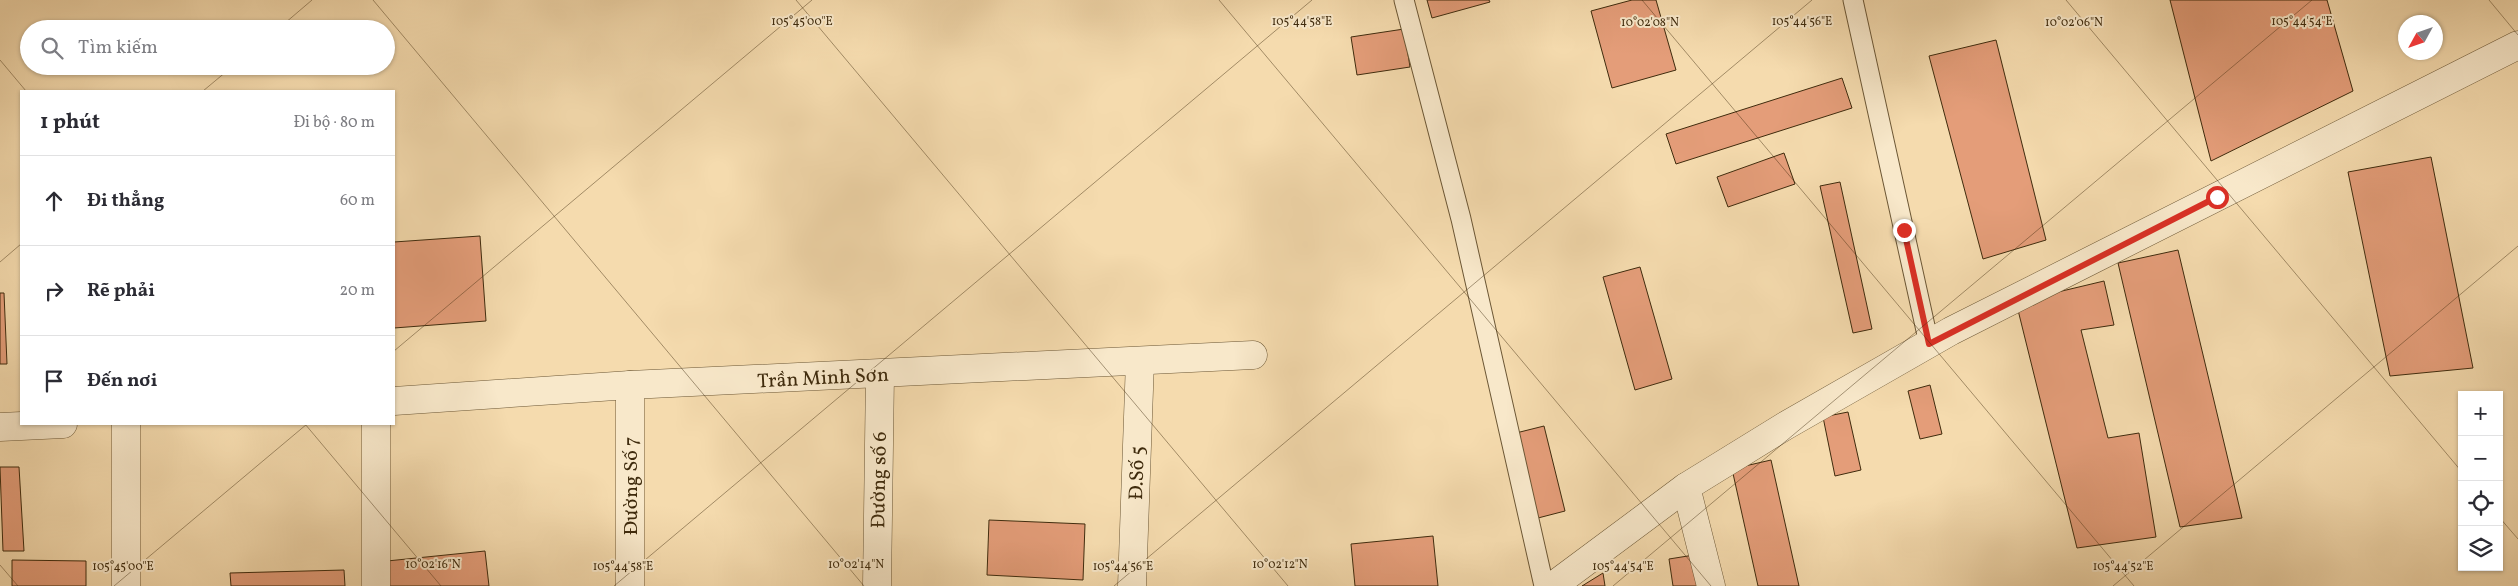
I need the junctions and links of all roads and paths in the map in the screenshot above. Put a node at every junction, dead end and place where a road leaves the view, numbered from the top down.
1 (1404, 0) edge
2 (1853, 0) edge
3 (2518, 45) edge
4 (1929, 344) junction
5 (1253, 355) dead end
6 (1140, 361) junction
7 (880, 374) junction
8 (630, 385) junction
9 (395, 401) edge
10 (42, 425) edge
11 (126, 425) edge
12 (376, 425) edge
13 (0, 427) edge
14 (1686, 487) junction
15 (126, 586) edge
16 (376, 586) edge
17 (630, 586) edge
18 (877, 586) edge
19 (1132, 586) edge
20 (1544, 586) edge
21 (1554, 586) edge
22 (1711, 586) edge

1 - 20 lane
2 - 4 lane
3 - 4 street
4 - 14 street
5 - 6 street, Trần Minh Sơn
6 - 7 street, Trần Minh Sơn
6 - 19 street, Đ.Số 5
7 - 8 street, Trần Minh Sơn
7 - 18 street, Đường số 6
8 - 9 street, Trần Minh Sơn
8 - 17 street, Đường Số 7
10 - 13 street
11 - 15 street
12 - 16 street
14 - 21 street
14 - 22 street

